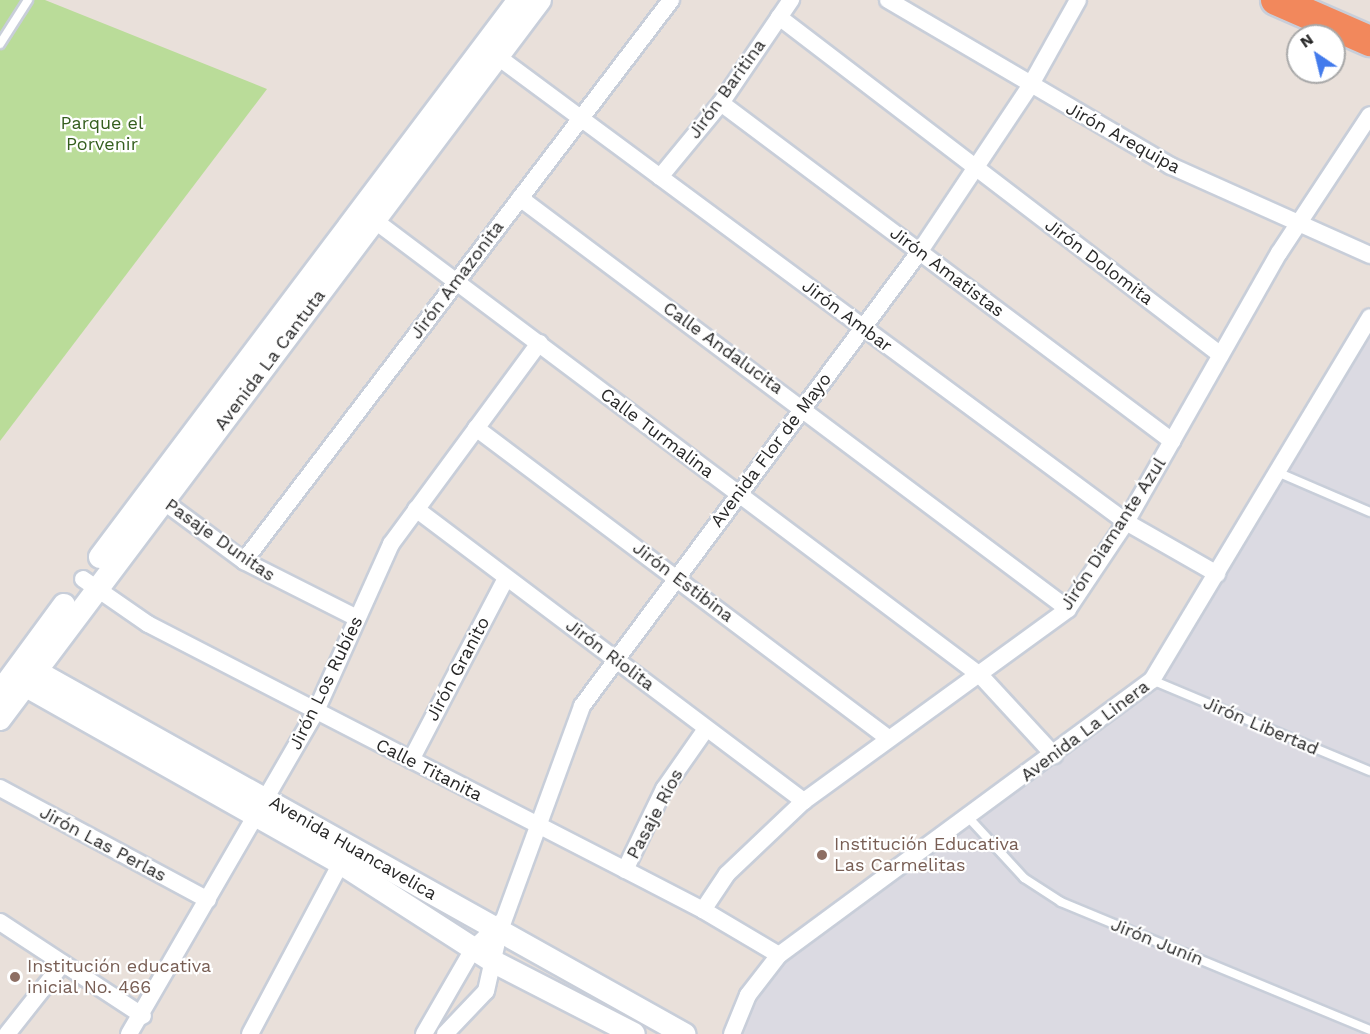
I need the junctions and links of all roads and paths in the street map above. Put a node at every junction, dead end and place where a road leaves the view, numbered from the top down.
1 (28, 0) edge
2 (519, 0) edge
3 (540, 0) edge
4 (671, 0) edge
5 (791, 0) edge
6 (888, 0) edge
7 (1078, 0) edge
8 (1276, 0) edge
9 (779, 17) junction
10 (1370, 41) edge
11 (0, 44) edge
12 (491, 52) junction
13 (1030, 86) junction
14 (721, 103) junction
15 (1370, 115) edge
16 (582, 117) junction
17 (976, 168) junction
18 (660, 177) junction
19 (520, 198) junction
20 (370, 216) junction
21 (1299, 225) junction
22 (920, 251) junction
23 (1370, 255) edge
24 (456, 281) junction
25 (1370, 317) edge
26 (864, 329) junction
27 (539, 343) junction
28 (1221, 355) junction
29 (803, 407) junction
30 (476, 428) junction
31 (1172, 441) junction
32 (1277, 472) junction
33 (737, 493) junction
34 (156, 496) junction
35 (416, 509) junction
36 (1370, 512) edge
37 (1126, 522) junction
38 (244, 561) junction
39 (1217, 574) junction
40 (676, 576) junction
41 (506, 578) junction
42 (89, 584) junction
43 (1068, 609) junction
44 (357, 618) junction
45 (613, 657) junction
46 (981, 676) junction
47 (19, 678) edge
48 (1152, 680) junction
49 (316, 711) junction
50 (0, 719) edge
51 (706, 729) junction
52 (888, 738) junction
53 (1054, 755) junction
54 (411, 760) junction
55 (1370, 771) edge
56 (0, 788) edge
57 (804, 801) junction
58 (262, 806) junction
59 (968, 817) junction
60 (539, 827) junction
61 (345, 854) junction
62 (625, 870) junction
63 (208, 900) junction
64 (703, 910) junction
65 (0, 922) edge
66 (498, 927) junction
67 (473, 949) junction
68 (779, 955) junction
69 (494, 962) junction
70 (63, 963) junction
71 (143, 1016) junction
72 (1370, 1030) edge
73 (7, 1034) edge
74 (129, 1034) edge
75 (250, 1034) edge
76 (424, 1034) edge
77 (445, 1034) edge
78 (634, 1034) edge
79 (684, 1034) edge
80 (732, 1034) edge

1 - 11 lane
2 - 12 main road, Avenida La Cantuta
3 - 12 main road, Avenida La Cantuta
4 - 16 street, Jirón Amazonita
5 - 9 street, Jirón Baritina
6 - 13 street, Jirón Arequipa
7 - 13 street, Avenida Flor de Mayo
8 - 10 highway
9 - 14 street, Jirón Baritina
9 - 17 street, Jirón Dolomita
12 - 16 street, Jirón Ambar
12 - 20 main road, Avenida La Cantuta
13 - 17 street, Avenida Flor de Mayo
13 - 21 street, Jirón Arequipa
14 - 18 street, Jirón Baritina
14 - 22 street, Jirón Amatistas
15 - 21 street, Jirón Diamante Azul
16 - 18 street, Jirón Ambar
16 - 19 street, Jirón Amazonita
17 - 22 street, Avenida Flor de Mayo
17 - 28 street, Jirón Dolomita
18 - 26 street, Jirón Ambar
19 - 24 street, Jirón Amazonita
19 - 29 street, Calle Andalucita
20 - 24 street, Calle Turmalina
20 - 34 main road, Avenida La Cantuta
21 - 23 street, Jirón Arequipa
21 - 28 street, Jirón Diamante Azul
22 - 26 street, Avenida Flor de Mayo
22 - 31 street, Jirón Amatistas
24 - 27 street, Calle Turmalina
24 - 38 street, Jirón Amazonita
25 - 32 street, Avenida La Linera
26 - 29 street, Avenida Flor de Mayo
26 - 37 street, Jirón Ambar
27 - 30 street, Jirón Los Rubíes
27 - 33 street, Calle Turmalina
28 - 31 street, Jirón Diamante Azul
29 - 33 street, Avenida Flor de Mayo
29 - 43 street, Calle Andalucita
30 - 35 street, Jirón Los Rubíes
30 - 40 street, Jirón Estibina
31 - 37 street, Jirón Diamante Azul
32 - 36 lane
32 - 39 street, Avenida La Linera
33 - 40 street, Avenida Flor de Mayo
33 - 46 street, Calle Turmalina
34 - 38 street, Pasaje Dunitas
34 - 42 main road, Avenida La Cantuta
35 - 41 street, Jirón Riolita
35 - 44 street, Jirón Los Rubíes
37 - 39 street, Jirón Ambar
37 - 43 street, Jirón Diamante Azul
38 - 44 street, Pasaje Dunitas
39 - 48 street, Avenida La Linera
40 - 45 street, Avenida Flor de Mayo
40 - 52 street, Jirón Estibina
41 - 45 street, Jirón Riolita
41 - 54 street, Jirón Granito
42 - 47 main road, Avenida La Cantuta
42 - 49 street, Calle Titanita
43 - 46 street, Jirón Diamante Azul
44 - 49 street, Jirón Los Rubíes
45 - 51 street, Jirón Riolita
45 - 60 street, Avenida Flor de Mayo
46 - 52 street, Jirón Diamante Azul
46 - 53 street, Calle Turmalina
47 - 50 main road, Avenida La Cantuta
47 - 58 main road, Avenida Huancavelica
48 - 53 street, Avenida La Linera
48 - 55 lane, Jirón Libertad
49 - 54 street, Calle Titanita
49 - 58 street, Jirón Los Rubíes
51 - 57 street, Jirón Riolita
51 - 62 street, Pasaje Ríos
52 - 57 street, Jirón Diamante Azul
53 - 59 street, Avenida La Linera
54 - 60 street, Calle Titanita
56 - 63 street, Jirón Las Perlas
57 - 64 street, Jirón Diamante Azul
58 - 61 main road, Avenida Huancavelica
58 - 63 street, Jirón Los Rubíes
59 - 68 street, Avenida La Linera
59 - 72 lane, Jirón Junín
60 - 62 street, Calle Titanita
60 - 66 street, Avenida Flor de Mayo
61 - 66 main road, Avenida Huancavelica
61 - 67 main road, Avenida Huancavelica
61 - 75 street
62 - 64 street, Calle Titanita
63 - 71 street, Jirón Los Rubíes
64 - 68 street, Calle Titanita
65 - 70 street
66 - 67 street, Avenida Flor de Mayo
66 - 69 street, Avenida Flor de Mayo
66 - 79 main road, Avenida Huancavelica
67 - 69 main road, Avenida Huancavelica
67 - 76 street, Avenida Flor de Mayo
68 - 80 street, Avenida La Linera
69 - 77 street, Avenida Flor de Mayo
69 - 78 main road, Avenida Huancavelica
70 - 71 street
70 - 73 street
71 - 74 street, Jirón Los Rubíes

